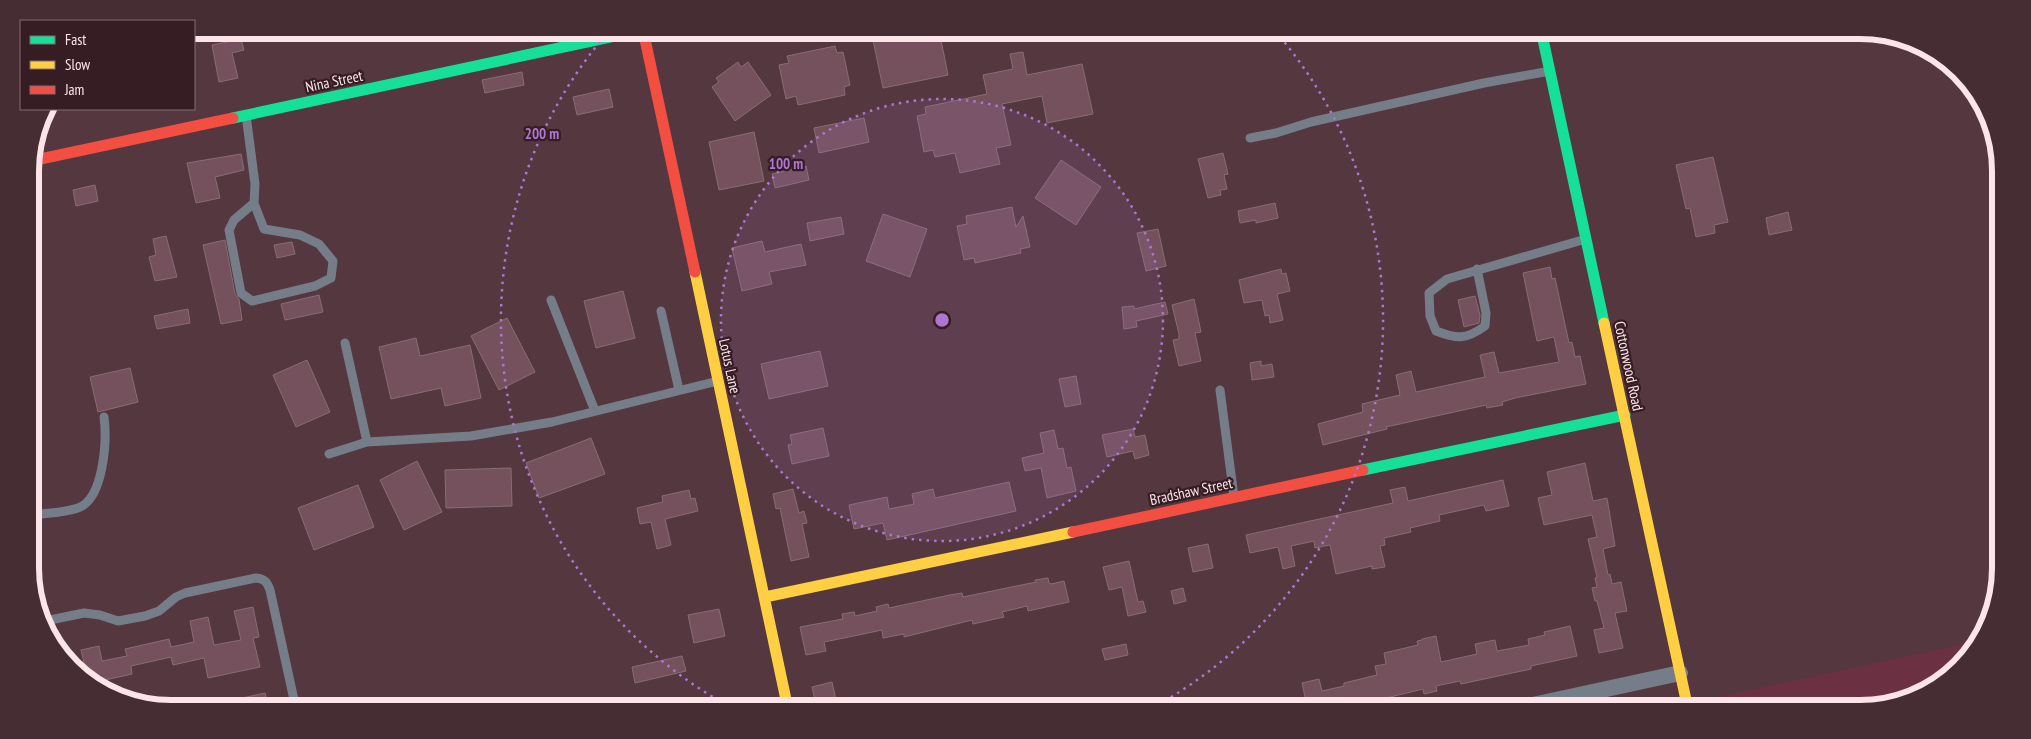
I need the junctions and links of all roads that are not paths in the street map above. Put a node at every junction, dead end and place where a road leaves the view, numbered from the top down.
1 (601, 39) edge
2 (645, 39) edge
3 (1543, 39) edge
4 (1550, 71) junction
5 (246, 115) junction
6 (1250, 138) dead end
7 (39, 159) edge
8 (254, 203) junction
9 (1586, 239) junction
10 (1477, 269) junction
11 (551, 300) dead end
12 (661, 311) dead end
13 (345, 343) dead end
14 (718, 381) junction
15 (679, 390) junction
16 (1220, 390) dead end
17 (595, 411) junction
18 (1625, 415) junction
19 (104, 417) dead end
20 (367, 442) junction
21 (329, 454) dead end
22 (1234, 498) junction
23 (39, 514) edge
24 (764, 598) junction
25 (50, 620) edge
26 (1680, 674) junction
27 (294, 700) edge
28 (786, 700) edge
29 (1557, 700) edge
30 (1686, 700) edge

1 - 5 street, Nina Street
2 - 14 street, Lotus Lane
3 - 4 street, Cottonwood Road
4 - 6 lane
4 - 9 street, Cottonwood Road
5 - 7 street, Nina Street
5 - 8 lane
8 - 8 lane
9 - 10 lane
9 - 18 street, Cottonwood Road
10 - 10 lane
11 - 17 lane
12 - 15 lane
13 - 20 lane
14 - 15 lane
14 - 24 street, Lotus Lane
15 - 17 lane
16 - 22 lane
17 - 20 lane
18 - 22 street, Bradshaw Street
18 - 26 street, Cottonwood Road
19 - 23 lane
20 - 21 lane
22 - 24 street, Bradshaw Street
24 - 28 street, Lotus Lane
25 - 27 lane
26 - 29 street
26 - 30 street, Cottonwood Road

